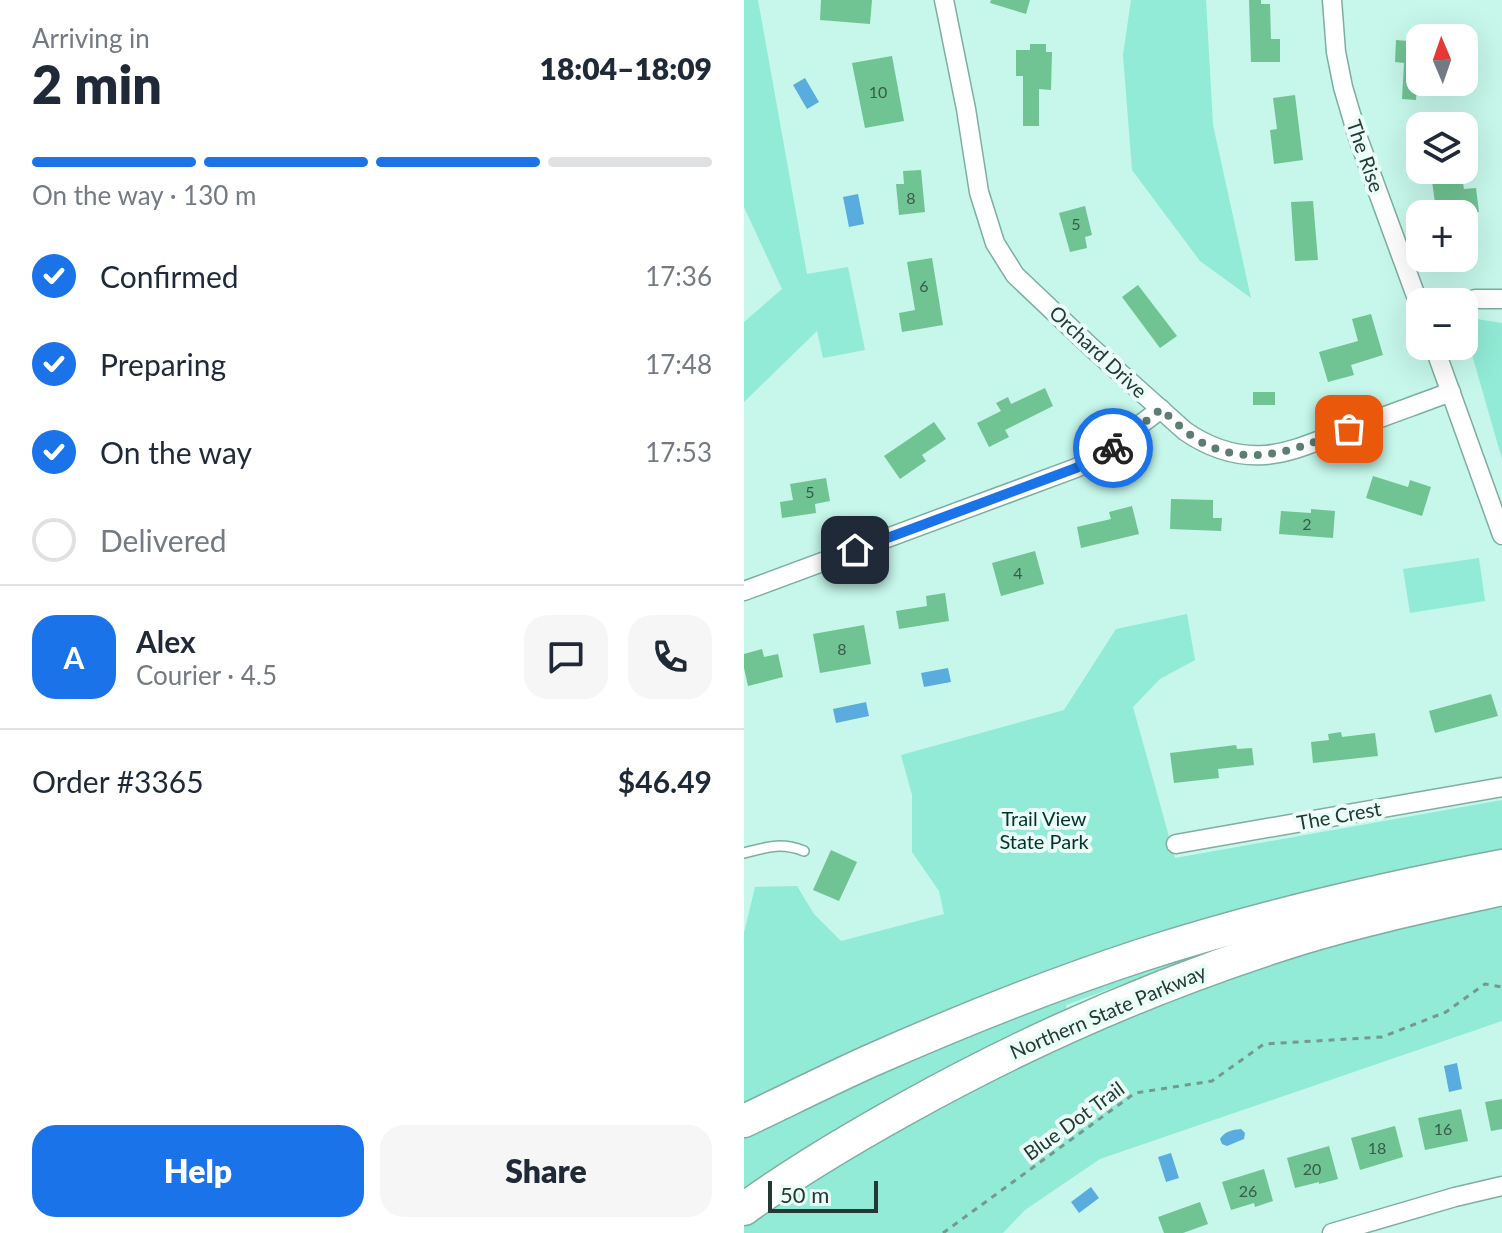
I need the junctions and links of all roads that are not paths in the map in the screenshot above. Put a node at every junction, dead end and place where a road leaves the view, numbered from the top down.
1 (944, 0) edge
2 (1332, 0) edge
3 (1413, 288) edge
4 (1478, 299) edge
5 (1502, 299) edge
6 (1439, 360) edge
7 (1451, 392) junction
8 (1161, 409) junction
9 (1502, 535) edge
10 (744, 591) edge
11 (1502, 787) edge
12 (1176, 844) dead end
13 (804, 851) dead end
14 (744, 853) edge
15 (1502, 866) edge
16 (1502, 889) edge
17 (744, 1121) edge
18 (1502, 1186) edge
19 (744, 1209) edge
20 (1332, 1233) edge

1 - 8 street, Orchard Drive
2 - 3 street, The Rise
4 - 5 street
6 - 7 street
7 - 8 street, Orchard Drive
7 - 9 street
8 - 10 street
11 - 12 street, The Crest
13 - 14 lane
15 - 17 highway, Northern State Parkway
16 - 19 highway, Northern State Parkway
18 - 20 street

